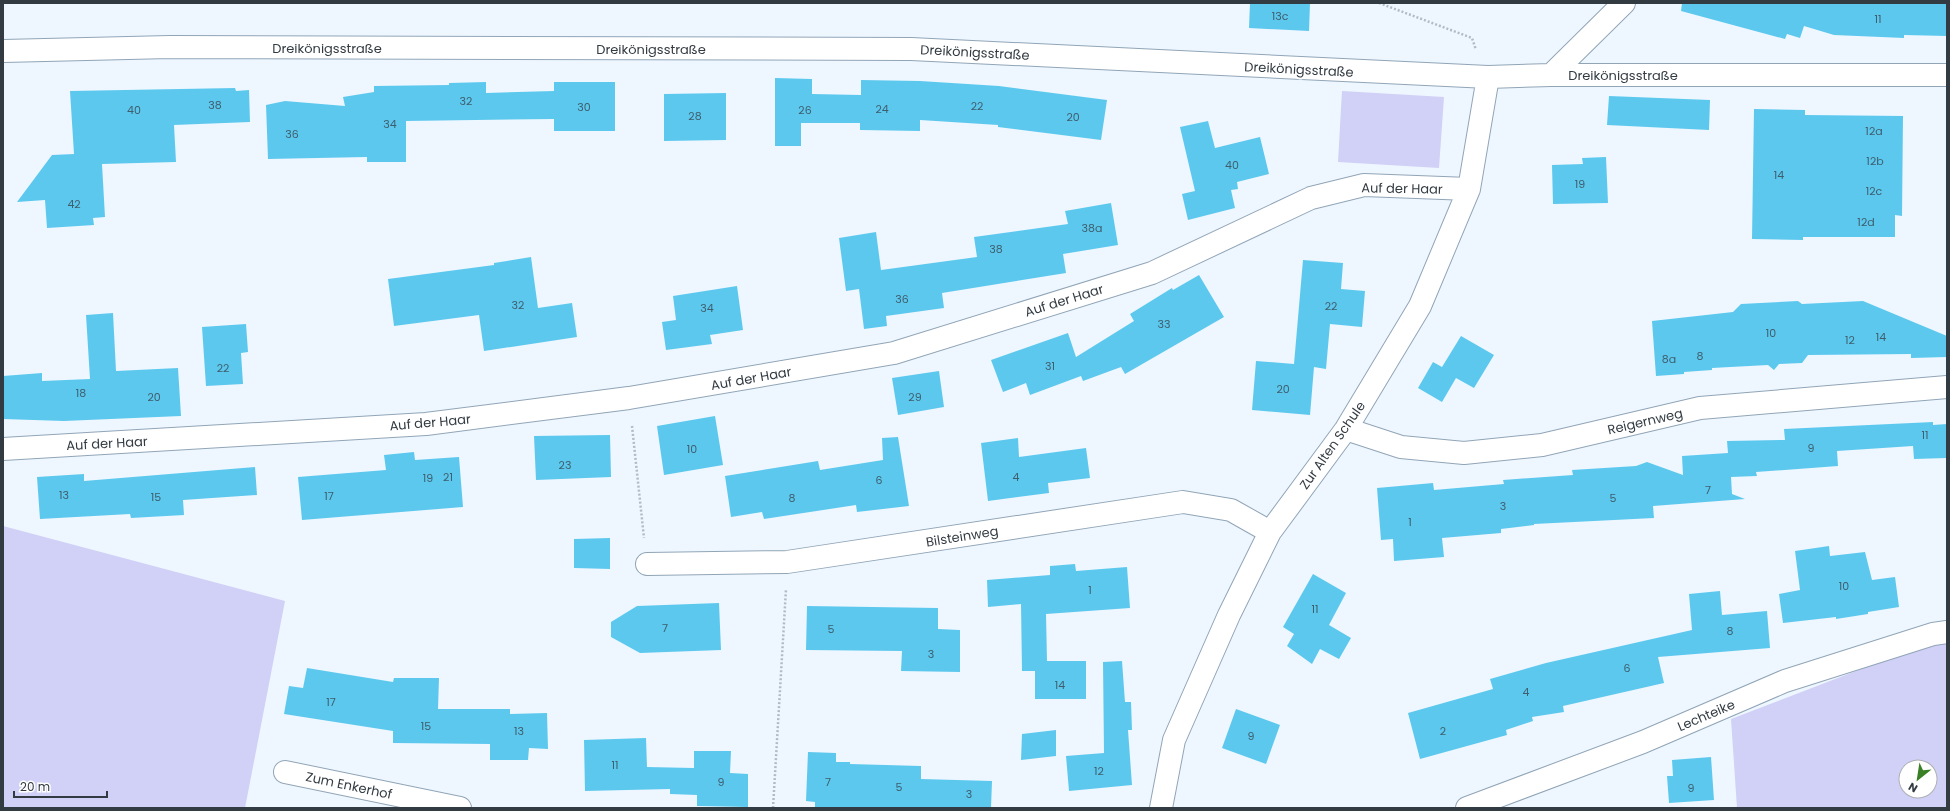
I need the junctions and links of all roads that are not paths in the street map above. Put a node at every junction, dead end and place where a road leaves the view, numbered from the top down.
1 (1624, 3) edge
2 (3, 51) edge
3 (1551, 75) junction
4 (1947, 75) edge
5 (1488, 77) junction
6 (1470, 189) junction
7 (1947, 387) edge
8 (1346, 429) junction
9 (3, 449) edge
10 (1270, 532) junction
11 (647, 564) road end
12 (1947, 632) edge
13 (285, 772) dead end
14 (460, 808) edge
15 (1161, 808) edge
16 (1467, 808) edge

1 - 3 street
2 - 5 street, Dreikönigsstraße
3 - 4 street, Dreikönigsstraße
3 - 5 street, Dreikönigsstraße
5 - 6 street, Zur Alten Schule
6 - 8 street, Zur Alten Schule
6 - 9 street, Auf der Haar
7 - 8 street, Reigernweg
8 - 10 street, Zur Alten Schule
10 - 11 street, Bilsteinweg
10 - 15 street, Zur Alten Schule
12 - 16 street, Lechteike
13 - 14 street, Zum Enkerhof

